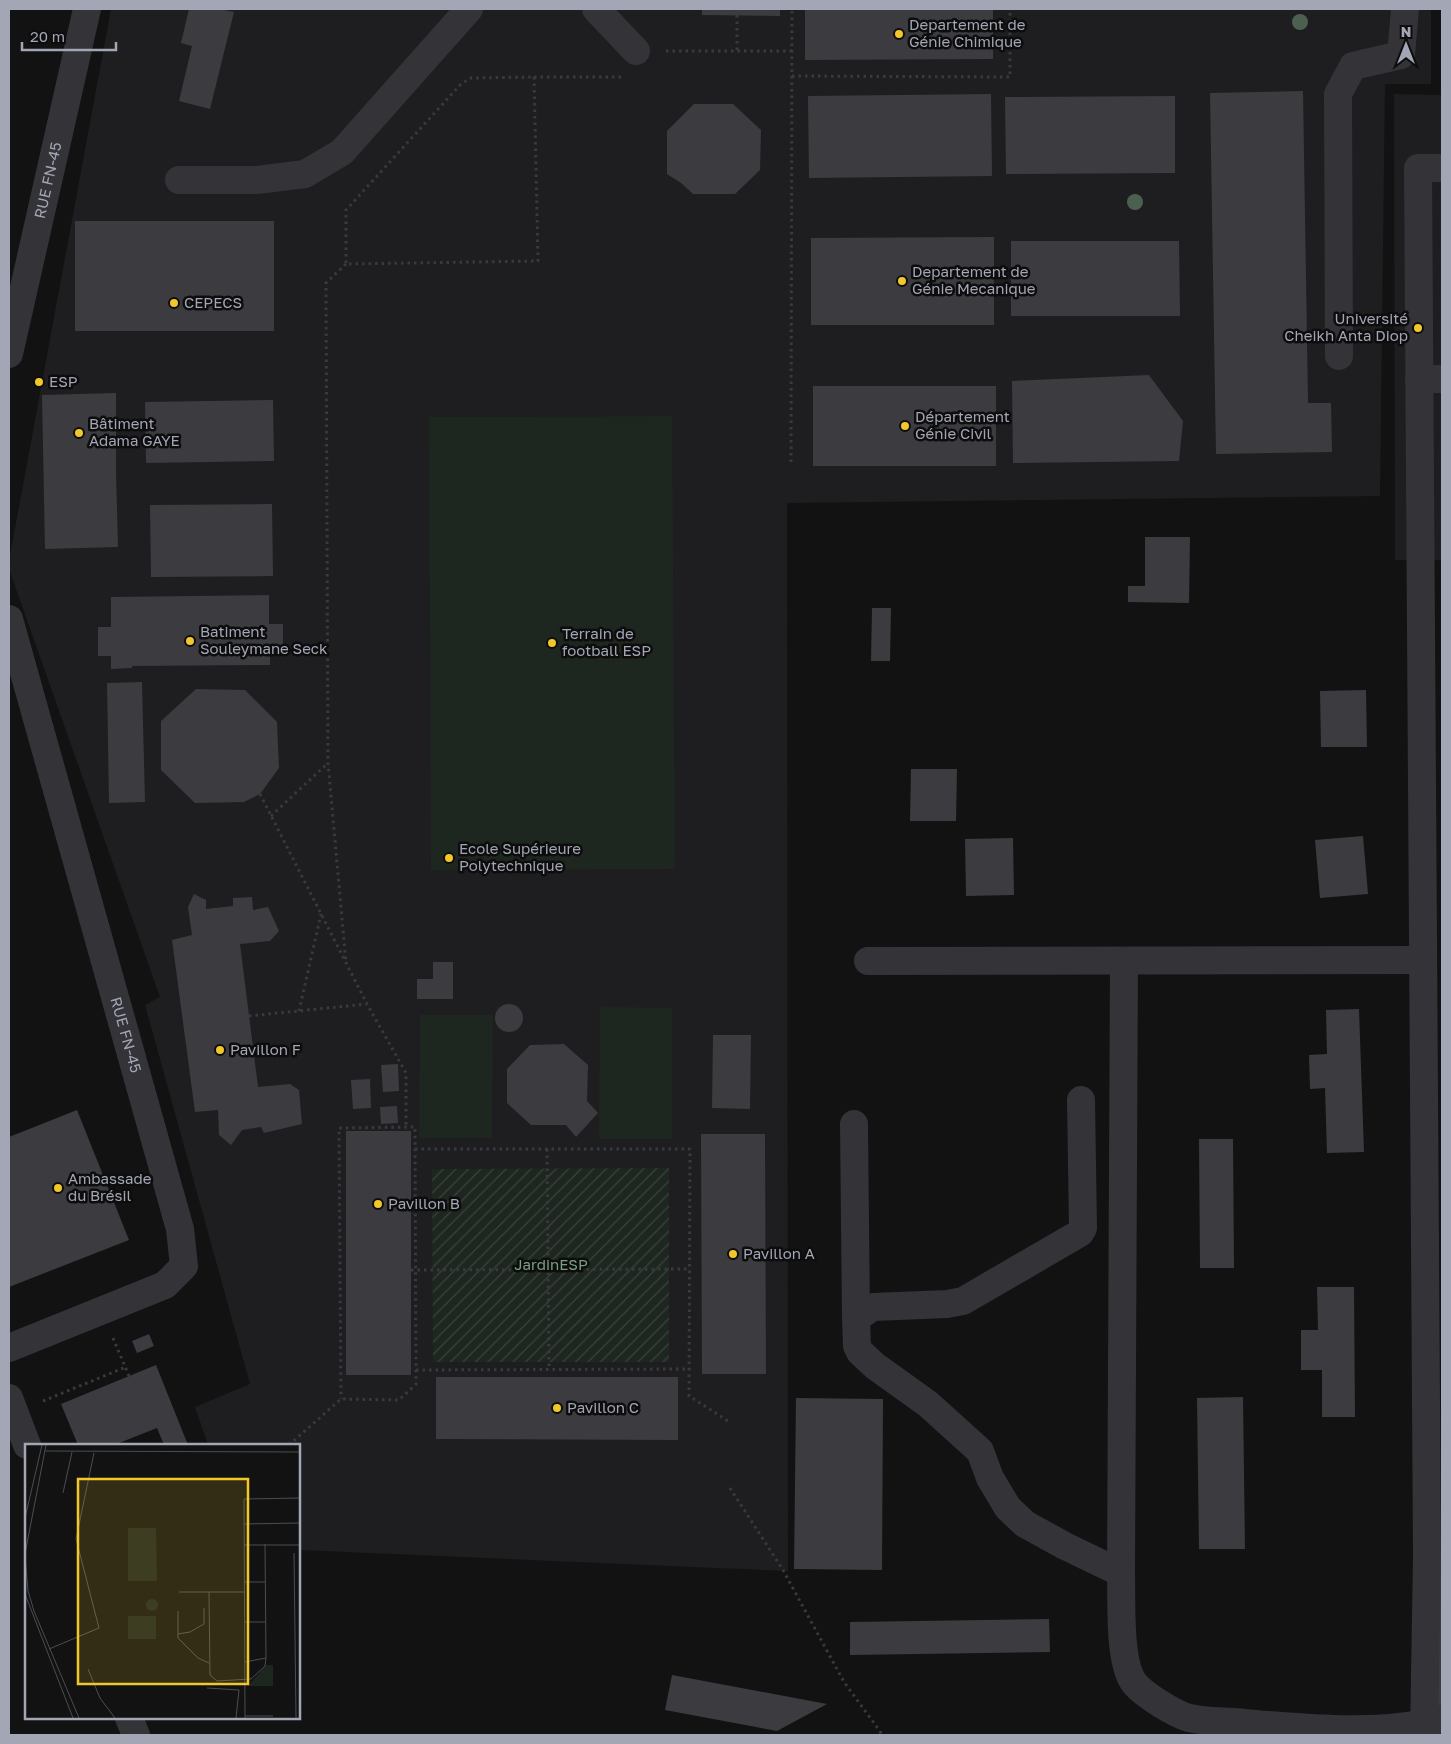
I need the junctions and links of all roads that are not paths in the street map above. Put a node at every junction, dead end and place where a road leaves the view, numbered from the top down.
1 (86, 9) edge
2 (469, 9) edge
3 (596, 9) edge
4 (1404, 9) edge
5 (636, 51) dead end
6 (1442, 168) edge
7 (179, 180) dead end
8 (9, 354) edge
9 (1339, 356) dead end
10 (1431, 379) edge
11 (1431, 558) edge
12 (9, 619) edge
13 (1432, 878) edge
14 (1124, 960) junction
15 (1423, 960) junction
16 (868, 961) dead end
17 (1080, 1100) dead end
18 (854, 1124) dead end
19 (1433, 1220) edge
20 (856, 1318) junction
21 (9, 1348) edge
22 (9, 1398) edge
23 (27, 1444) edge
24 (1434, 1555) edge
25 (1122, 1572) junction
26 (129, 1719) edge
27 (1430, 1726) edge
28 (136, 1735) edge

1 - 8 street, RUE FN-45
2 - 7 street
3 - 5 street
4 - 9 street
6 - 10 street
10 - 11 street
11 - 13 street
12 - 21 street, RUE FN-45
13 - 15 street
14 - 15 street
14 - 16 street
14 - 25 street
15 - 19 street
17 - 20 street
18 - 20 street
19 - 24 street
20 - 25 street
22 - 23 street
24 - 27 street
25 - 27 street
26 - 28 street

